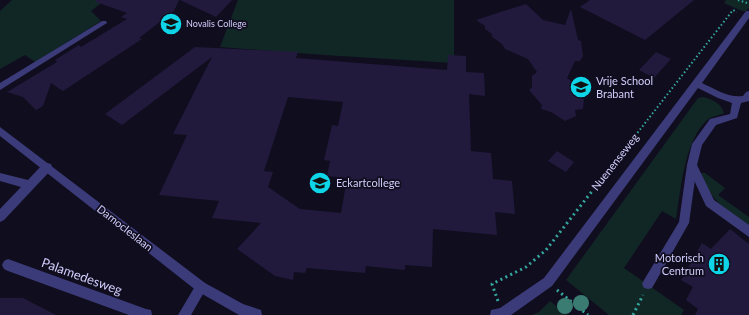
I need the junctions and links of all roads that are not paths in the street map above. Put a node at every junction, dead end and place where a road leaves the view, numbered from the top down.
1 (748, 15) edge
2 (104, 23) dead end
3 (697, 84) junction
4 (0, 87) edge
5 (749, 94) edge
6 (737, 101) junction
7 (0, 131) edge
8 (692, 165) junction
9 (47, 167) junction
10 (0, 177) edge
11 (30, 185) junction
12 (0, 217) edge
13 (749, 232) edge
14 (8, 265) dead end
15 (648, 284) road end
16 (201, 287) junction
17 (146, 315) edge
18 (184, 315) edge
19 (256, 315) edge
20 (499, 315) edge

1 - 3 street, Nuenenseweg
2 - 4 lane
3 - 6 street
3 - 20 street, Nuenenseweg
5 - 6 street
6 - 8 street
7 - 9 street, Damocleslaan
8 - 13 street
8 - 15 lane
9 - 11 street
9 - 16 street, Damocleslaan
10 - 11 street
11 - 12 street
14 - 17 street, Palamedesweg
16 - 18 street
16 - 19 street, Damocleslaan

